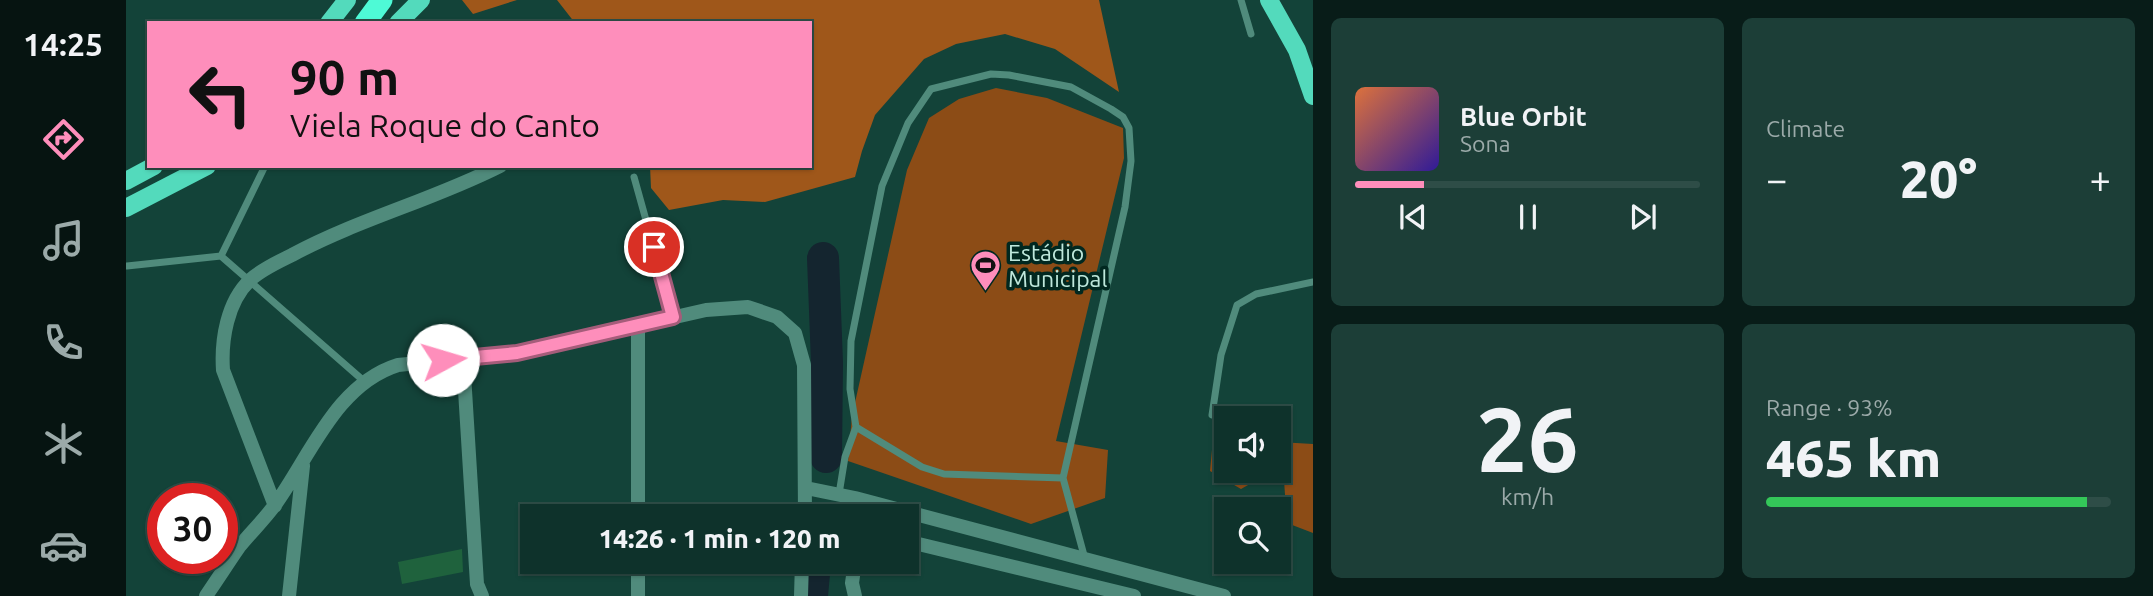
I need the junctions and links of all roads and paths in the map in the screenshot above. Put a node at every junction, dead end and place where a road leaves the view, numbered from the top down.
1 (347, 0) edge
2 (382, 0) edge
3 (421, 0) edge
4 (1241, 0) edge
5 (1269, 0) edge
6 (331, 21) edge
7 (366, 21) edge
8 (400, 21) edge
9 (1251, 34) dead end
10 (1313, 96) edge
11 (150, 168) edge
12 (202, 168) edge
13 (264, 168) edge
14 (496, 168) edge
15 (635, 177) dead end
16 (126, 181) edge
17 (126, 208) edge
18 (221, 256) junction
19 (127, 266) edge
20 (249, 281) junction
21 (1313, 282) edge
22 (673, 317) junction
23 (638, 326) junction
24 (463, 358) junction
25 (365, 382) junction
26 (1212, 415) dead end
27 (856, 427) junction
28 (303, 464) junction
29 (1063, 478) junction
30 (806, 488) junction
31 (839, 495) junction
32 (855, 498) junction
33 (638, 504) edge
34 (805, 504) edge
35 (855, 504) edge
36 (275, 506) junction
37 (919, 544) edge
38 (1085, 559) junction
39 (638, 574) edge
40 (802, 574) edge
41 (853, 574) edge
42 (1095, 591) edge
43 (206, 596) edge
44 (289, 596) edge
45 (482, 596) edge
46 (638, 596) edge
47 (801, 596) edge
48 (855, 596) edge
49 (1134, 596) edge
50 (1224, 596) edge

1 - 6 main road
2 - 7 highway
3 - 8 main road
4 - 9 lane
5 - 10 main road
11 - 16 main road
12 - 17 main road
13 - 18 lane
14 - 20 street
15 - 22 lane
18 - 19 lane
18 - 20 lane
20 - 25 lane
20 - 36 street
21 - 26 lane
22 - 23 street
22 - 30 street
23 - 24 street
23 - 33 street
24 - 25 street
24 - 45 street
25 - 28 street
27 - 29 lane
27 - 29 lane
27 - 31 lane
28 - 36 street
28 - 44 street
29 - 38 lane
30 - 31 street
30 - 34 street
31 - 32 street
32 - 35 street
32 - 38 street
36 - 43 street
37 - 42 street
38 - 50 street
39 - 46 street
40 - 47 street
41 - 48 street
42 - 49 street

